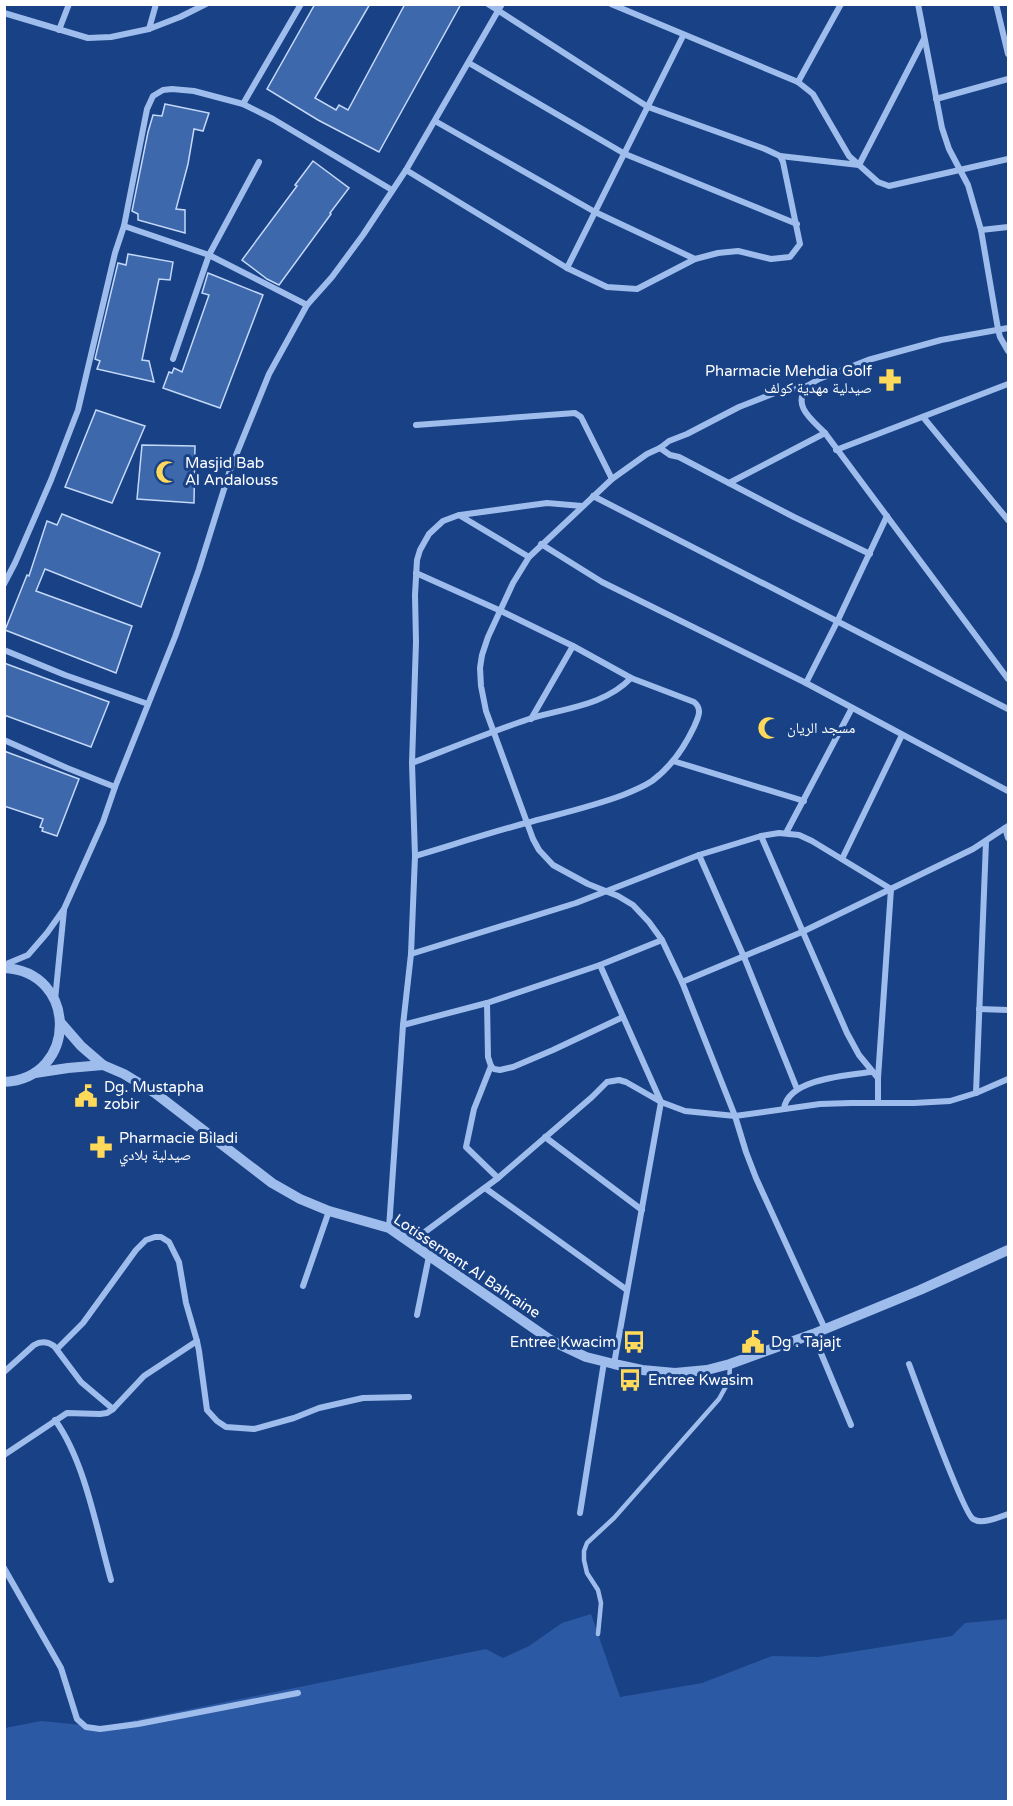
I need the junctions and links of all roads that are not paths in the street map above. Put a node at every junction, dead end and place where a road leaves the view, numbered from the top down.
1 (69, 4) edge
2 (156, 4) edge
3 (206, 4) edge
4 (301, 4) edge
5 (488, 4) edge
6 (611, 4) edge
7 (841, 4) edge
8 (918, 4) edge
9 (996, 4) edge
10 (500, 8) edge
11 (6, 16) edge
12 (149, 28) junction
13 (59, 30) junction
14 (684, 36) junction
15 (924, 39) junction
16 (1008, 54) edge
17 (468, 63) junction
18 (1008, 79) edge
19 (798, 82) junction
20 (936, 99) junction
21 (243, 104) junction
22 (648, 106) junction
23 (435, 121) junction
24 (624, 154) junction
25 (780, 156) junction
26 (1008, 159) edge
27 (259, 162) dead end
28 (859, 165) junction
29 (406, 170) junction
30 (959, 170) junction
31 (392, 190) junction
32 (596, 212) junction
33 (797, 224) junction
34 (124, 226) junction
35 (1008, 227) edge
36 (981, 230) junction
37 (209, 255) junction
38 (695, 259) junction
39 (567, 268) junction
40 (308, 305) junction
41 (1008, 328) edge
42 (998, 329) junction
43 (1008, 351) edge
44 (173, 359) dead end
45 (1008, 384) edge
46 (807, 386) junction
47 (923, 417) junction
48 (416, 425) dead end
49 (825, 434) junction
50 (660, 448) junction
51 (836, 450) junction
52 (612, 479) junction
53 (729, 483) junction
54 (593, 496) junction
55 (582, 506) junction
56 (459, 515) junction
57 (887, 516) junction
58 (1008, 520) edge
59 (542, 544) junction
60 (870, 554) junction
61 (529, 556) junction
62 (416, 573) junction
63 (4, 584) edge
64 (501, 611) junction
65 (837, 622) junction
66 (573, 646) junction
67 (4, 650) edge
68 (631, 678) junction
69 (1008, 679) edge
70 (806, 683) junction
71 (148, 704) junction
72 (852, 708) junction
73 (1008, 709) edge
74 (531, 718) junction
75 (494, 732) junction
76 (902, 735) junction
77 (4, 740) edge
78 (673, 761) junction
79 (412, 763) junction
80 (115, 787) junction
81 (1008, 791) edge
82 (804, 801) junction
83 (526, 823) junction
84 (1007, 827) edge
85 (786, 833) junction
86 (761, 836) junction
87 (1008, 838) edge
88 (986, 842) junction
89 (699, 855) junction
90 (415, 856) junction
91 (842, 859) junction
92 (891, 889) junction
93 (605, 891) junction
94 (64, 909) junction
95 (802, 932) junction
96 (662, 940) junction
97 (411, 954) junction
98 (744, 957) junction
99 (600, 965) junction
100 (4, 966) edge
101 (682, 982) junction
102 (55, 1000) junction
103 (487, 1004) junction
104 (979, 1009) junction
105 (1008, 1010) edge
106 (623, 1017) junction
107 (61, 1023) junction
108 (403, 1025) junction
109 (103, 1065) junction
110 (491, 1066) junction
111 (872, 1072) junction
112 (34, 1073) junction
113 (878, 1078) junction
114 (1008, 1079) edge
115 (7, 1083) edge
116 (797, 1089) junction
117 (976, 1093) junction
118 (661, 1102) junction
119 (878, 1102) junction
120 (784, 1109) junction
121 (735, 1116) junction
122 (545, 1137) junction
123 (498, 1178) junction
124 (485, 1188) junction
125 (642, 1210) junction
126 (329, 1211) junction
127 (389, 1228) junction
128 (410, 1243) junction
129 (1008, 1250) edge
130 (429, 1256) junction
131 (303, 1286) dead end
132 (627, 1290) junction
133 (417, 1315) dead end
134 (825, 1329) junction
135 (813, 1334) junction
136 (197, 1341) junction
137 (57, 1349) junction
138 (609, 1363) junction
139 (730, 1364) junction
140 (909, 1364) dead end
141 (4, 1372) edge
142 (409, 1397) dead end
143 (113, 1409) junction
144 (55, 1420) junction
145 (851, 1425) dead end
146 (4, 1455) edge
147 (580, 1513) dead end
148 (1008, 1514) edge
149 (4, 1568) edge
150 (111, 1580) dead end
151 (598, 1634) dead end
152 (298, 1693) dead end

1 - 13 street
2 - 12 street
3 - 12 street
4 - 21 street
5 - 10 street
6 - 14 street
7 - 19 street
8 - 15 street
9 - 16 street
10 - 17 street
10 - 22 street
11 - 13 street
12 - 13 street
14 - 19 street
14 - 22 street
15 - 20 street
15 - 28 street
17 - 23 street
17 - 24 street
18 - 20 street
19 - 28 street
20 - 30 street
21 - 31 street
21 - 34 street
22 - 24 street
22 - 25 street
23 - 29 street
23 - 32 street
24 - 32 street
24 - 33 street
25 - 28 street
25 - 33 street
26 - 30 street
27 - 37 street
28 - 30 street
29 - 31 street
29 - 39 street
30 - 36 street
31 - 40 street
32 - 38 street
32 - 39 street
33 - 38 street
34 - 37 street
34 - 63 street
35 - 36 street
36 - 42 street
37 - 40 street
37 - 44 street
38 - 39 street
40 - 71 street
41 - 42 street
42 - 43 street
42 - 46 street
45 - 47 street
46 - 49 street
46 - 50 street
47 - 51 street
47 - 58 street
48 - 52 street
49 - 51 street
49 - 53 street
50 - 52 street
50 - 53 street
51 - 57 street
52 - 54 street
53 - 60 street
54 - 55 street
54 - 65 street
55 - 56 street
55 - 59 street
56 - 61 street
56 - 62 street
57 - 60 street
57 - 69 street
59 - 61 street
59 - 70 street
60 - 65 street
61 - 64 street
62 - 64 street
62 - 79 street
64 - 66 street
64 - 75 street
65 - 70 street
65 - 73 street
66 - 68 street
66 - 74 street
67 - 71 street
68 - 74 street
68 - 78 street
70 - 72 street
71 - 80 street
72 - 76 street
72 - 82 street
74 - 75 street
75 - 79 street
75 - 83 street
76 - 81 street
76 - 91 street
77 - 80 street
78 - 82 street
78 - 83 street
79 - 90 street
80 - 94 street
82 - 85 street
83 - 90 street
83 - 93 street
84 - 87 street
84 - 88 street
85 - 86 street
85 - 91 street
86 - 89 street
86 - 95 street
88 - 92 street
88 - 104 street
89 - 93 street
89 - 98 street
90 - 97 street
91 - 92 street
92 - 95 street
92 - 113 street
93 - 96 street
93 - 97 street
94 - 100 street
94 - 102 street
95 - 98 street
95 - 111 street
96 - 99 street
96 - 101 street
97 - 108 street
98 - 101 street
98 - 116 street
99 - 103 street
99 - 106 street
100 - 102 street
101 - 121 street
102 - 107 street
103 - 108 street
103 - 110 street
104 - 105 street
104 - 117 street
106 - 110 street
106 - 118 street
107 - 109 street, Lotissement Al Bahraine
107 - 112 street
108 - 127 street
109 - 112 street
109 - 126 street, Lotissement Al Bahraine
110 - 123 street
111 - 113 street
111 - 116 street
112 - 115 street
113 - 119 street
114 - 117 street
116 - 120 street
117 - 119 street
118 - 121 street
118 - 122 street
118 - 125 street
119 - 120 street
120 - 121 street
121 - 134 street
122 - 123 street
122 - 125 street
123 - 124 street
124 - 128 street
124 - 132 street
125 - 132 street
126 - 127 street, Lotissement Al Bahraine
126 - 131 street
127 - 128 street, Lotissement Al Bahraine
128 - 130 street, Lotissement Al Bahraine
129 - 134 street, Lotissement Al Bahraine
130 - 133 street
130 - 138 street, Lotissement Al Bahraine
132 - 138 street
134 - 135 street, Lotissement Al Bahraine
135 - 139 street, Lotissement Al Bahraine
135 - 145 street
136 - 137 street
136 - 142 street
136 - 143 street
137 - 141 street
137 - 143 street
138 - 139 street, Lotissement Al Bahraine
138 - 147 street
139 - 151 lane
140 - 148 street
143 - 144 street
144 - 146 street
144 - 150 street
149 - 152 street

